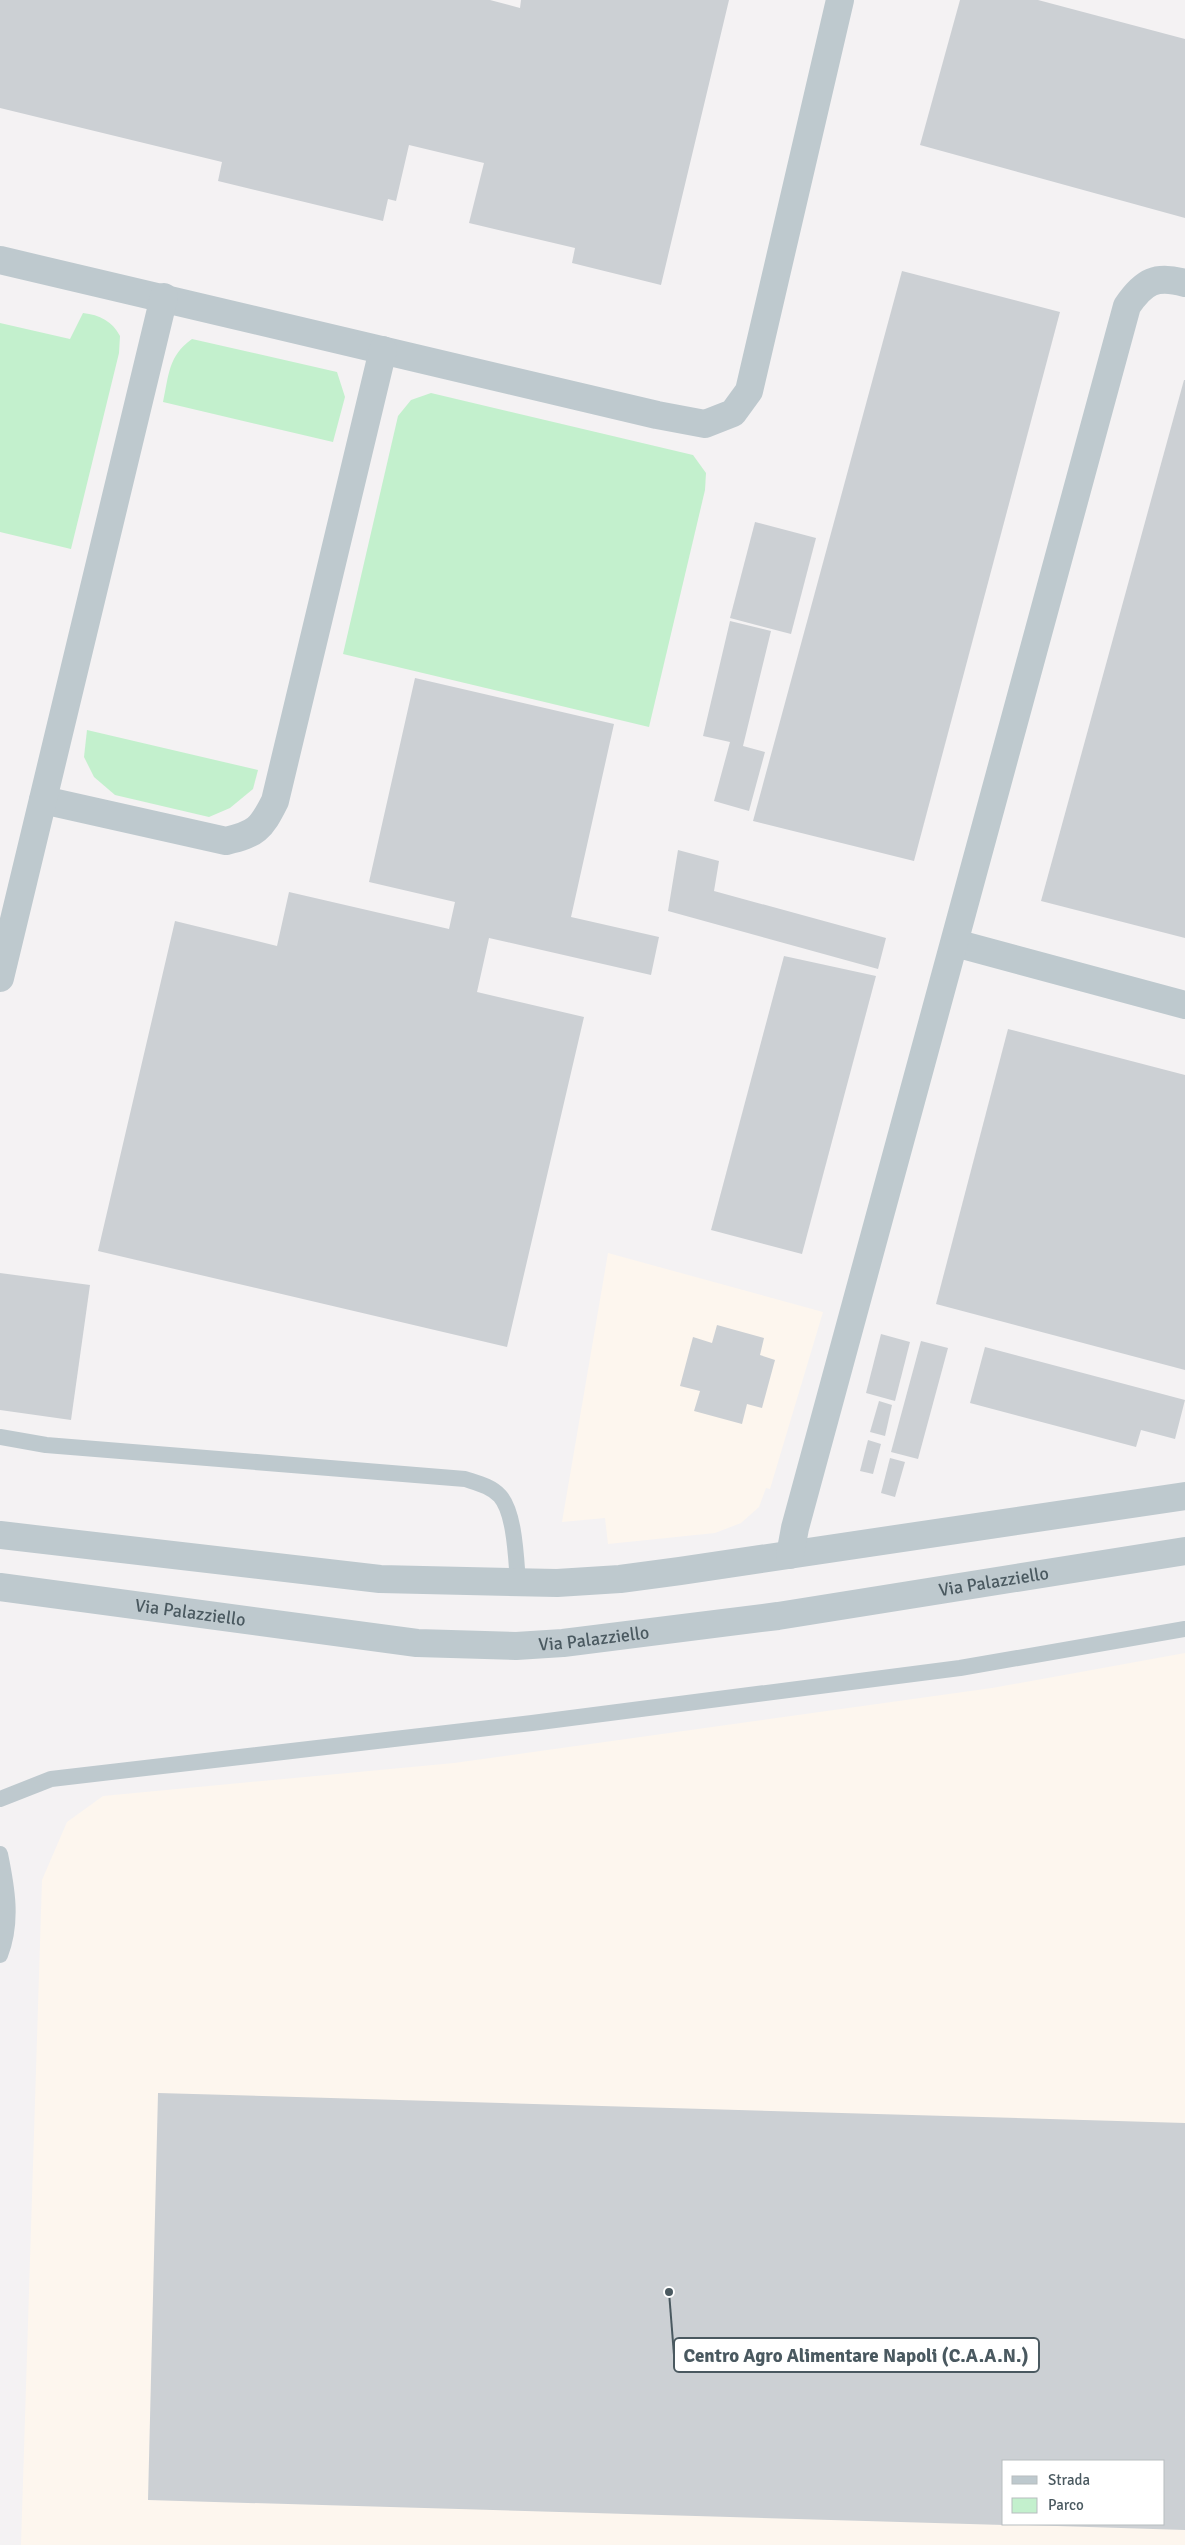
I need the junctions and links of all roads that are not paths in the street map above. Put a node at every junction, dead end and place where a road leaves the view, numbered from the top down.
1 (840, 0) edge
2 (0, 260) edge
3 (1185, 283) edge
4 (164, 297) junction
5 (383, 350) junction
6 (43, 800) junction
7 (955, 943) junction
8 (0, 978) edge
9 (1185, 1005) edge
10 (0, 1437) edge
11 (1185, 1496) edge
12 (0, 1535) edge
13 (1185, 1551) edge
14 (790, 1555) junction
15 (518, 1582) junction
16 (0, 1587) edge
17 (1185, 1629) edge
18 (0, 1799) edge
19 (0, 1854) edge
20 (0, 1956) edge

1 - 5 street
2 - 4 street
3 - 7 street
4 - 5 street
4 - 6 street
5 - 6 street
6 - 8 street
7 - 9 street
7 - 14 street
10 - 15 lane
11 - 14 street
12 - 15 street
13 - 16 street, Via Palazziello
14 - 15 street
17 - 18 lane
19 - 20 lane

